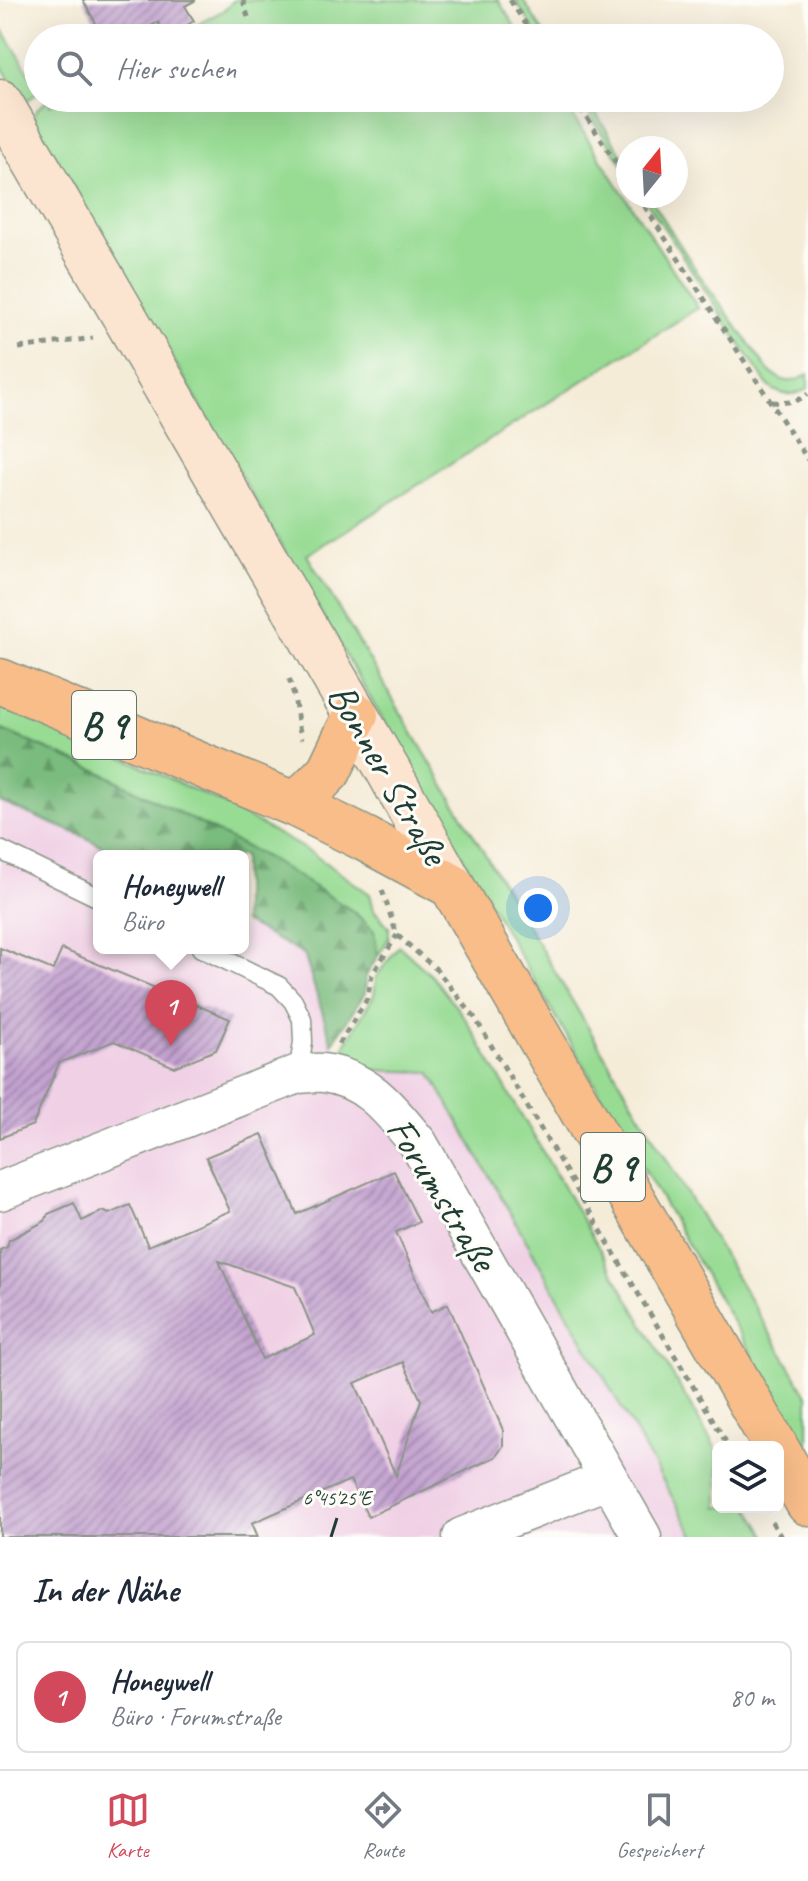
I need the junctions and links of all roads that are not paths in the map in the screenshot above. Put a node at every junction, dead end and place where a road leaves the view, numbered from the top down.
1 (0, 102) edge
2 (0, 681) edge
3 (356, 715) junction
4 (296, 805) junction
5 (0, 850) edge
6 (452, 886) junction
7 (93, 895) edge
8 (213, 954) edge
9 (310, 1073) junction
10 (0, 1191) edge
11 (772, 1441) edge
12 (784, 1461) edge
13 (609, 1479) junction
14 (808, 1503) edge
15 (462, 1537) edge
16 (642, 1537) edge

1 - 3 main road, Bonner Straße
2 - 4 main road, B 9
3 - 4 main road
3 - 6 main road, Bonner Straße
4 - 6 main road, B 9
5 - 7 lane
6 - 11 main road, Bonner Straße / B 9
8 - 9 lane
9 - 10 street
9 - 13 street, Forumstraße
12 - 14 main road, Bonner Straße / B 9
13 - 15 street
13 - 16 street, Forumstraße

